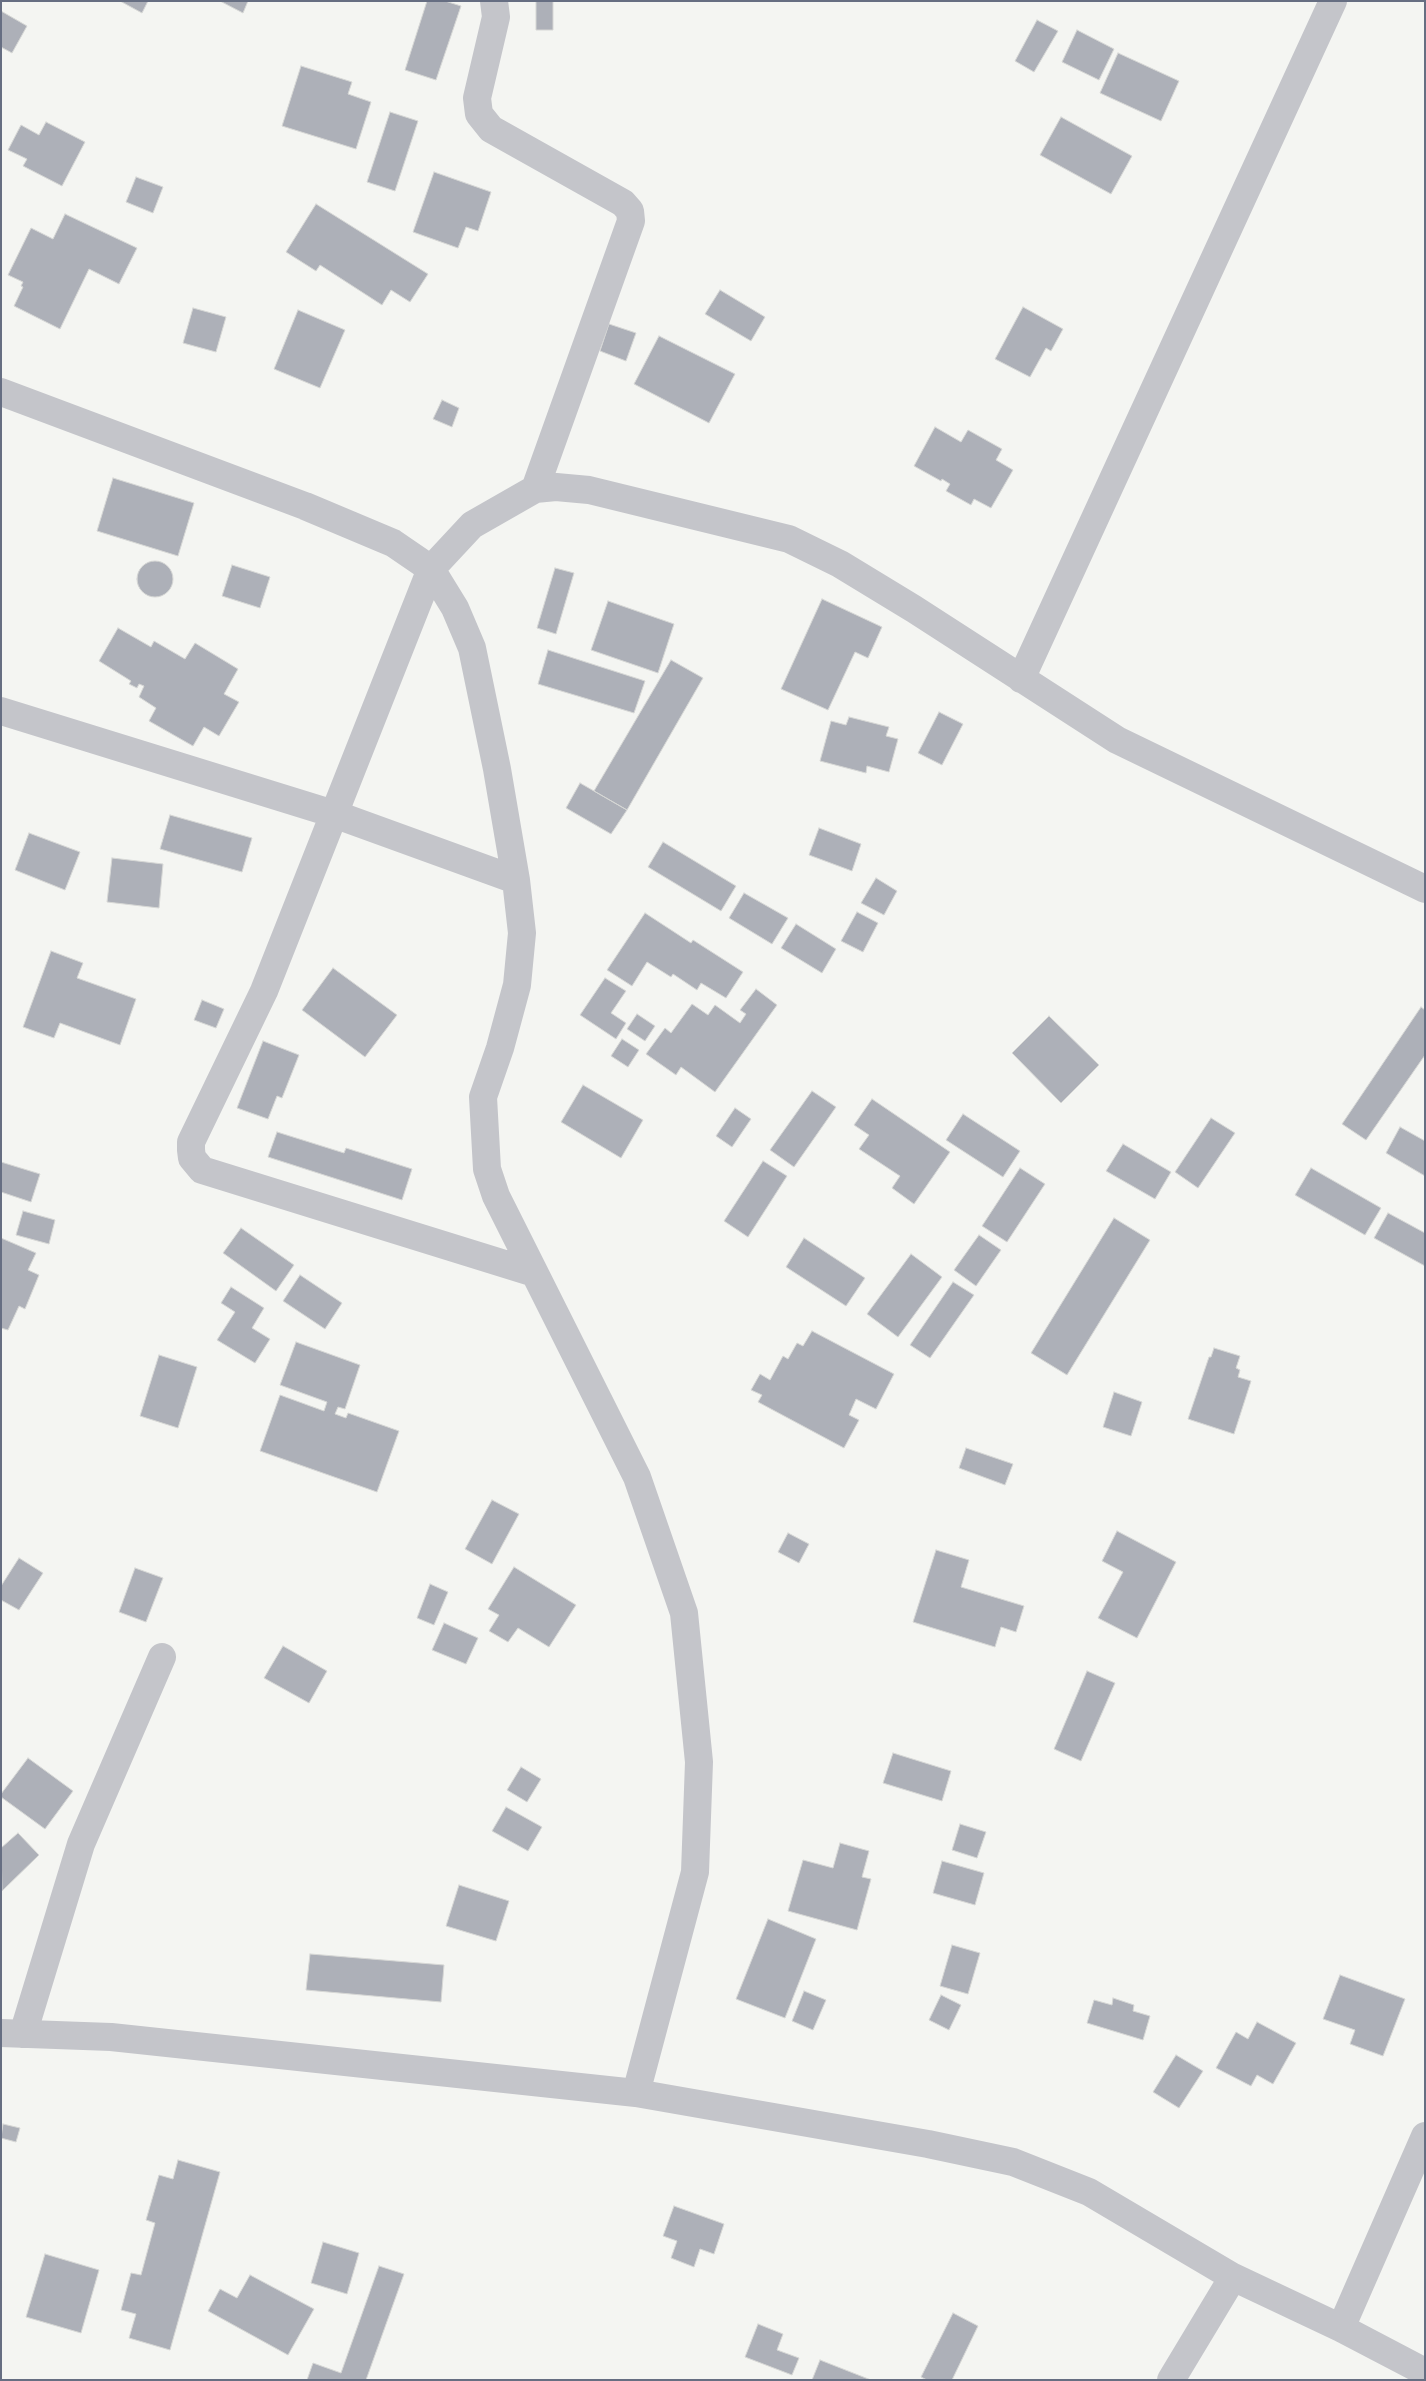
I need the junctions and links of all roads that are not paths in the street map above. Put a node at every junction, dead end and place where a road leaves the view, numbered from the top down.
1 (494, 1) edge
2 (1333, 1) edge
3 (1, 392) edge
4 (535, 489) junction
5 (431, 568) junction
6 (1021, 678) junction
7 (1, 712) edge
8 (334, 814) junction
9 (516, 880) junction
10 (1425, 889) edge
11 (534, 1273) junction
12 (162, 1657) dead end
13 (12, 2033) edge
14 (636, 2093) junction
15 (1425, 2136) edge
16 (1233, 2277) junction
17 (1341, 2328) junction
18 (1425, 2372) edge
19 (1171, 2380) edge

1 - 4 street
2 - 6 street
3 - 5 street
4 - 5 street
4 - 6 street
5 - 8 street
5 - 9 street
6 - 10 street
7 - 8 street
8 - 9 street
8 - 11 street
9 - 11 street
11 - 14 street
12 - 13 street
13 - 14 street
14 - 16 street
15 - 17 street
16 - 17 street
16 - 19 street
17 - 18 street

